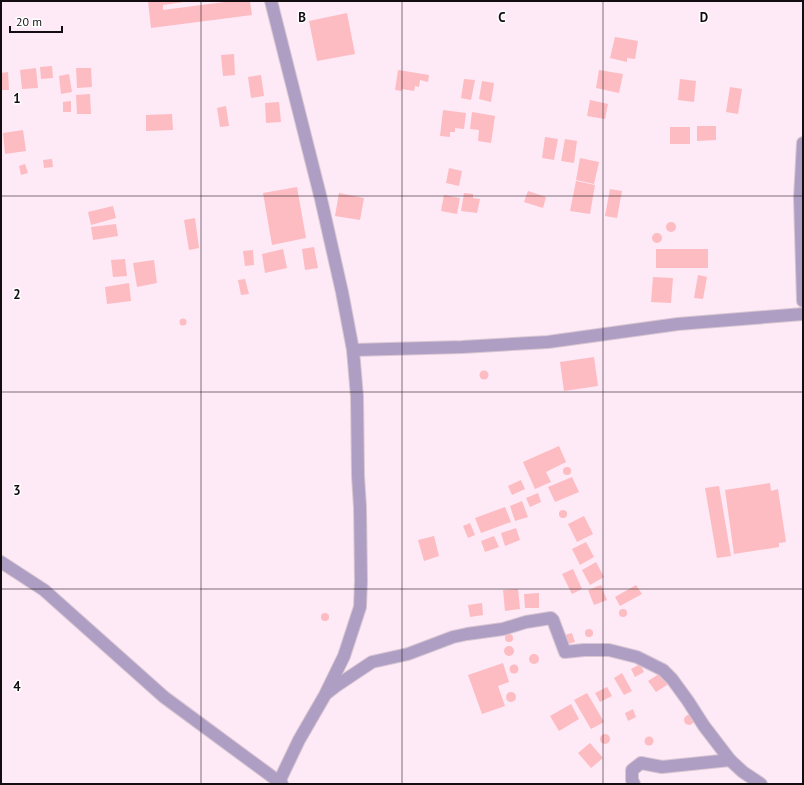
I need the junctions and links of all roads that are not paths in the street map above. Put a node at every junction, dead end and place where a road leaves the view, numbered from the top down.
1 (271, 1) edge
2 (803, 143) edge
3 (803, 301) edge
4 (803, 314) edge
5 (353, 350) junction
6 (1, 562) edge
7 (325, 695) junction
8 (730, 760) junction
9 (280, 783) edge
10 (634, 784) edge
11 (761, 784) edge

1 - 5 street
2 - 3 street
4 - 5 street
5 - 7 street
6 - 9 street
7 - 8 street
7 - 9 street
8 - 10 street
8 - 11 street

